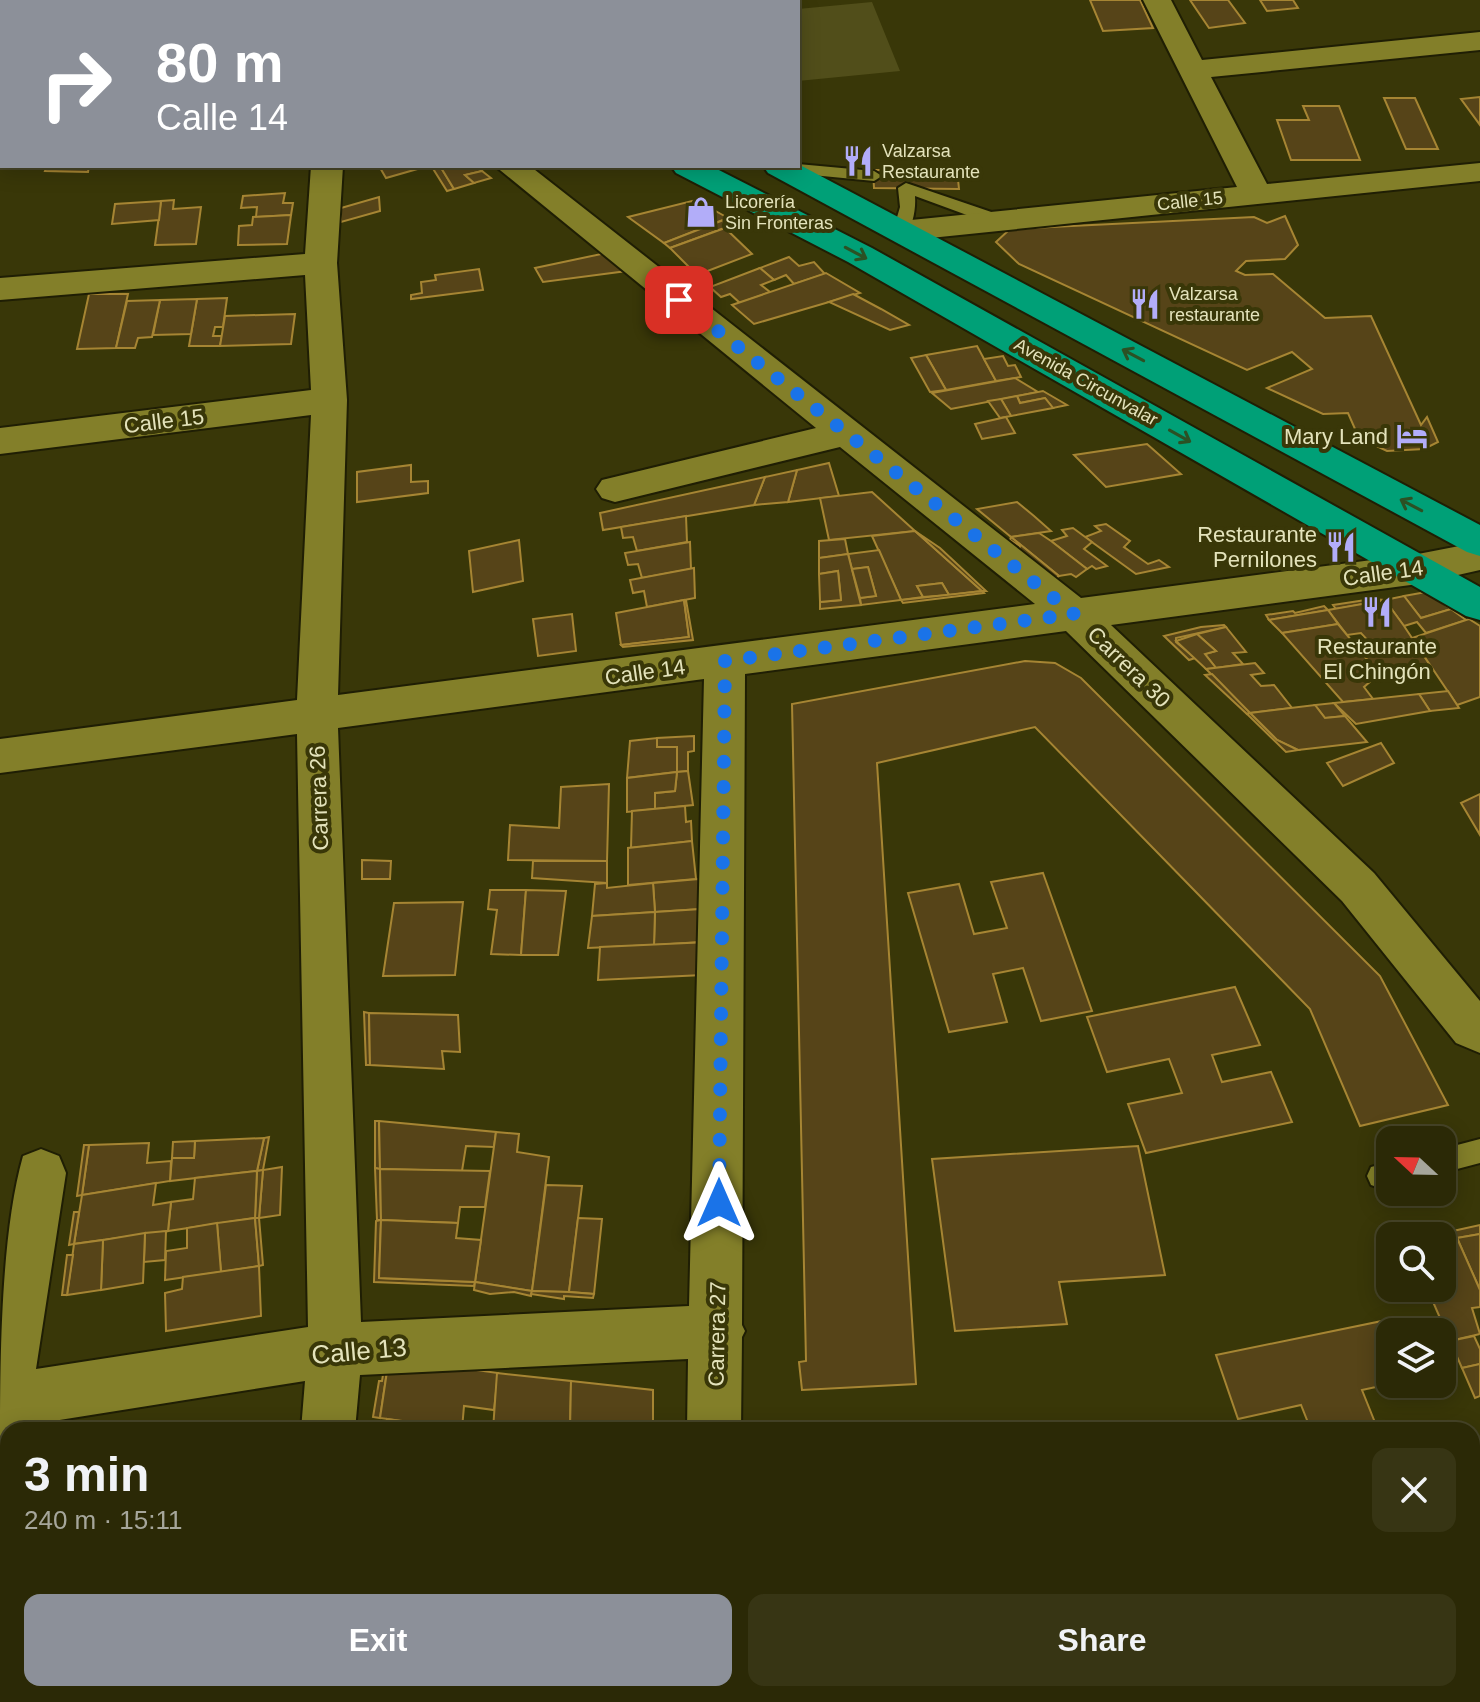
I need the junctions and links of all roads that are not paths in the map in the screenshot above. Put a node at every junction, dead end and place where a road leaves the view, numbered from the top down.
1 (1157, 0) edge
2 (1480, 41) edge
3 (1193, 70) junction
4 (327, 168) edge
5 (514, 168) edge
6 (691, 168) edge
7 (784, 168) edge
8 (799, 168) edge
9 (1480, 172) edge
10 (874, 176) dead end
11 (1257, 195) junction
12 (901, 231) junction
13 (321, 263) junction
14 (0, 289) edge
15 (329, 400) junction
16 (847, 433) junction
17 (0, 441) edge
18 (615, 489) dead end
19 (1480, 542) edge
20 (1480, 556) edge
21 (1418, 569) junction
22 (1480, 605) edge
23 (1074, 614) junction
24 (725, 661) junction
25 (317, 716) junction
26 (0, 756) edge
27 (1478, 1039) edge
28 (1480, 1151) edge
29 (1456, 1157) edge
30 (41, 1173) dead end
31 (718, 1331) junction
32 (335, 1350) junction
33 (2, 1414) edge
34 (329, 1422) edge
35 (714, 1422) edge

1 - 3 street
2 - 3 street
3 - 11 street
4 - 13 street, Carrera 26
5 - 16 street, Carrera 30
6 -> 21 highway, Avenida Circunvalar
7 - 12 highway
8 - 10 lane
9 - 11 street, Calle 15
11 - 12 street, Calle 15
19 -> 12 highway
13 - 14 street
13 - 15 street, Carrera 26
15 - 17 street, Calle 15
15 - 25 street, Carrera 26
16 - 18 street
16 - 23 street, Carrera 30
20 - 21 street, Calle 14
21 - 22 highway, Avenida Circunvalar
21 - 23 street, Calle 14
23 - 24 street, Calle 14
23 - 27 street, Carrera 30
24 - 25 street, Calle 14
24 - 31 street, Carrera 27
25 - 26 street, Calle 14
25 - 32 street, Carrera 26
28 - 29 lane
30 - 33 street
31 - 32 street, Calle 13
31 - 35 street, Carrera 27
32 - 33 street, Calle 13
32 - 34 street, Carrera 26

